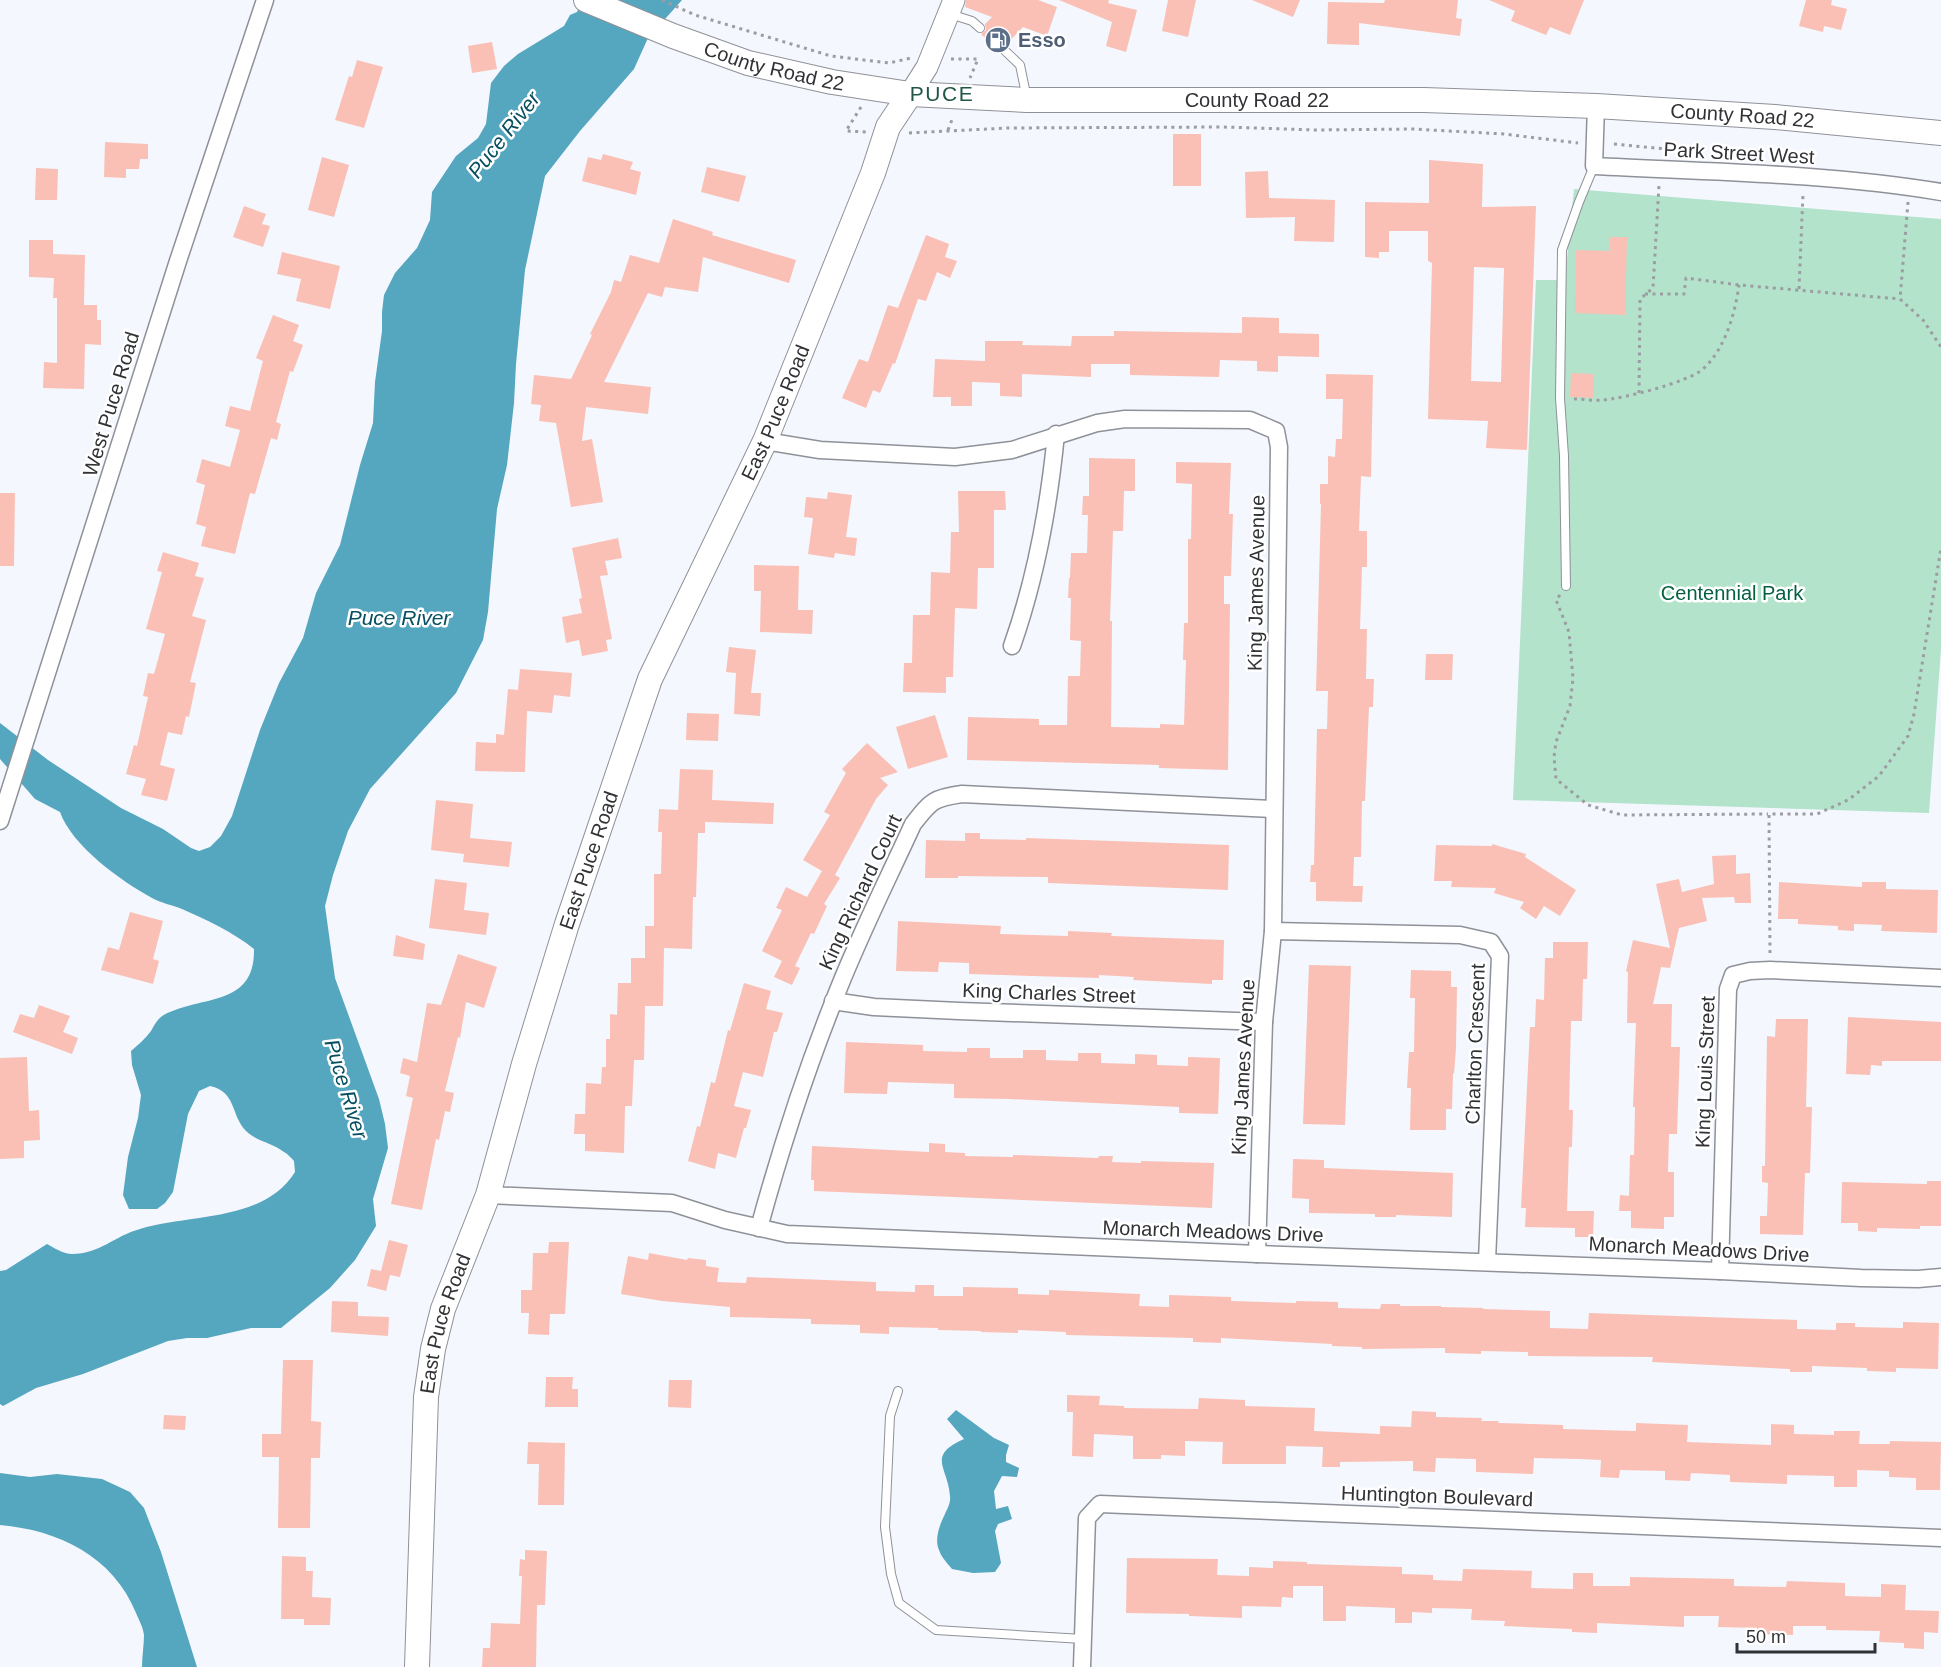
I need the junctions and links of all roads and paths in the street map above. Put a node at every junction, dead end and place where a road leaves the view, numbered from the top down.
1 (265, 0) edge
2 (586, 0) edge
3 (662, 0) edge
4 (952, 7) edge
5 (980, 28) dead end
6 (1000, 46) dead end
7 (889, 63) dead end
8 (910, 94) junction
9 (1027, 100) junction
10 (1596, 106) junction
11 (1941, 133) edge
12 (918, 134) dead end
13 (1578, 143) dead end
14 (1594, 166) junction
15 (1659, 169) junction
16 (1803, 177) junction
17 (1909, 187) junction
18 (1941, 192) edge
19 (1739, 285) junction
20 (1798, 290) junction
21 (1645, 294) junction
22 (1900, 298) junction
23 (1941, 347) edge
24 (1638, 393) junction
25 (1560, 399) junction
26 (1056, 434) junction
27 (765, 441) junction
28 (1941, 548) edge
29 (1566, 586) joint
30 (1012, 646) dead end
31 (1274, 809) junction
32 (1769, 814) junction
33 (0, 821) edge
34 (1272, 931) junction
35 (1770, 970) junction
36 (1941, 978) edge
37 (833, 1001) junction
38 (1264, 1022) junction
39 (488, 1195) junction
40 (759, 1228) junction
41 (1257, 1254) junction
42 (1487, 1261) junction
43 (1720, 1271) junction
44 (1941, 1276) edge
45 (898, 1391) dead end
46 (1941, 1538) edge
47 (1083, 1639) junction
48 (417, 1667) edge
49 (1082, 1667) edge

1 - 33 street, West Puce Road
2 - 8 main road, County Road 22
3 - 7 path
4 - 5 lane
4 - 8 street
6 - 9 lane
8 - 9 main road, County Road 22
8 - 27 main road, East Puce Road
9 - 10 main road, County Road 22
10 - 11 main road, County Road 22
10 - 14 street
12 - 13 path
14 - 15 street, Park Street West
14 - 25 lane
15 - 16 street, Park Street West
15 - 21 path
16 - 17 street, Park Street West
16 - 20 path
17 - 18 street, Park Street West
17 - 22 path
19 - 20 path
19 - 21 path
19 - 24 path
20 - 22 path
21 - 24 path
22 - 23 path
24 - 25 path
25 - 29 lane
26 - 27 street, King James Avenue
26 - 30 street
26 - 31 street, King James Avenue
27 - 39 main road, East Puce Road
28 - 32 path
29 - 32 path
31 - 34 street, King James Avenue
31 - 37 street, King Richard Court
32 - 35 path
34 - 38 street, King James Avenue
34 - 42 street, Charlton Crescent
35 - 36 street, King Louis Street
35 - 43 street, King Louis Street
37 - 38 street, King Charles Street
37 - 40 street, King Richard Court
38 - 41 street, King James Avenue
39 - 40 street, Monarch Meadows Drive
39 - 48 main road, East Puce Road
40 - 41 street, Monarch Meadows Drive
41 - 42 street, Monarch Meadows Drive
42 - 43 street, Monarch Meadows Drive
43 - 44 street, Monarch Meadows Drive
45 - 47 lane
46 - 47 street, Huntington Boulevard
47 - 49 street, Huntington Boulevard

